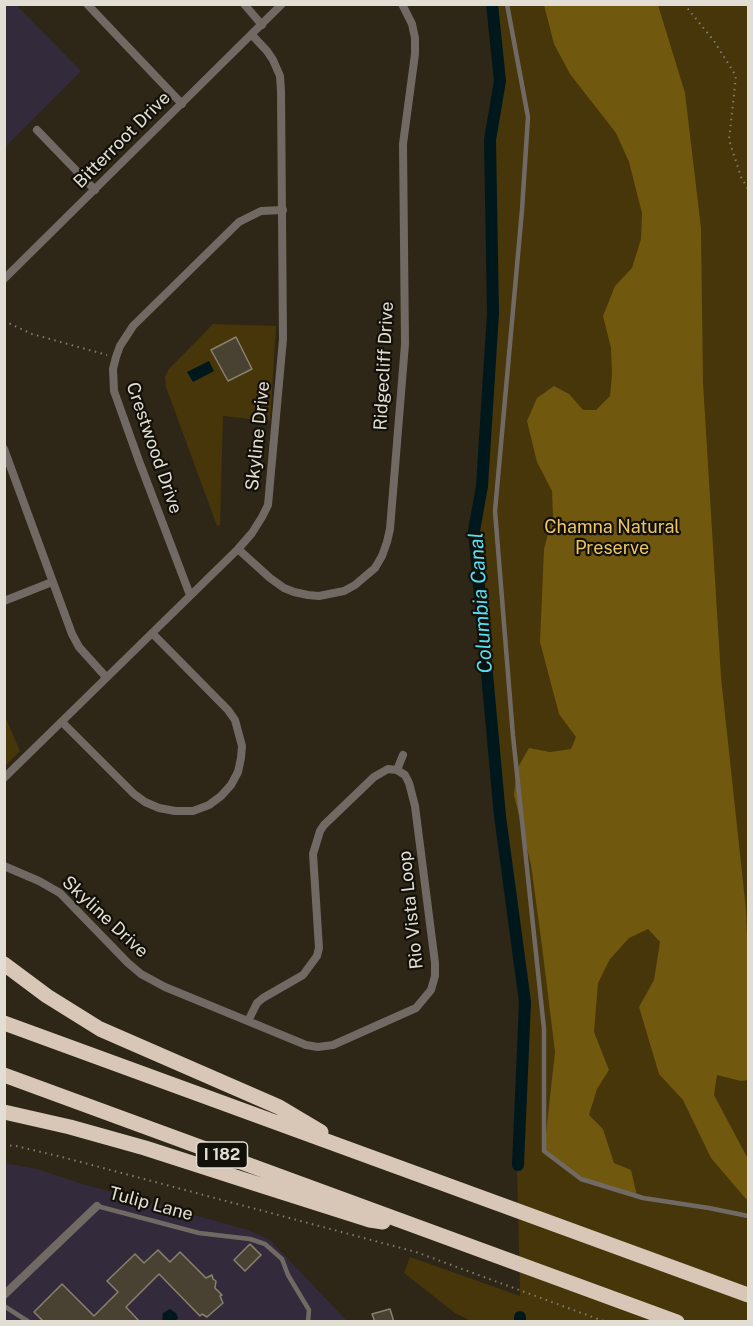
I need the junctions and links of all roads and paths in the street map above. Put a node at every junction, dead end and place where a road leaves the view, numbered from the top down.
1 (87, 4) edge
2 (244, 4) edge
3 (282, 4) edge
4 (402, 4) edge
5 (507, 4) edge
6 (684, 4) edge
7 (262, 25) junction
8 (252, 35) junction
9 (182, 104) junction
10 (37, 130) dead end
11 (748, 189) edge
12 (95, 190) junction
13 (283, 210) junction
14 (6, 275) edge
15 (4, 321) edge
16 (116, 357) junction
17 (4, 449) edge
18 (8, 470) edge
19 (238, 549) junction
20 (52, 582) junction
21 (190, 596) junction
22 (4, 601) edge
23 (152, 633) junction
24 (106, 677) junction
25 (62, 722) junction
26 (403, 755) dead end
27 (397, 770) junction
28 (4, 778) edge
29 (4, 866) edge
30 (4, 964) edge
31 (248, 1021) junction
32 (4, 1023) edge
33 (4, 1075) edge
34 (4, 1112) edge
35 (4, 1145) edge
36 (358, 1153) junction
37 (97, 1206) joint
38 (748, 1216) edge
39 (439, 1234) junction
40 (4, 1295) edge
41 (748, 1295) edge
42 (4, 1306) edge
43 (29, 1322) edge
44 (308, 1322) edge
45 (606, 1322) edge
46 (677, 1322) edge

1 - 9 street
2 - 7 street
3 - 7 street
4 - 19 street, Ridgecliff Drive
5 - 38 lane
6 - 11 path
7 - 8 street, Bitterroot Drive
8 - 9 street, Bitterroot Drive
8 - 13 street, Skyline Drive
9 - 12 street, Bitterroot Drive
10 - 12 street
12 - 14 street, Bitterroot Drive
13 - 16 street, Crestwood Drive
13 - 19 street, Skyline Drive
15 - 16 path
16 - 21 street, Crestwood Drive
17 - 18 street
18 - 20 street
19 - 21 street, Skyline Drive
20 - 22 street
20 - 24 street
21 - 23 street, Skyline Drive
23 - 24 street, Skyline Drive
23 - 25 street
24 - 25 street, Skyline Drive
25 - 28 street, Skyline Drive
26 - 27 street
27 - 31 street
27 - 31 street, Rio Vista Loop
29 - 31 street, Skyline Drive
30 - 36 highway
32 - 36 highway
33 - 39 highway, I 182
34 - 39 highway
35 - 45 path
36 - 41 highway
37 - 40 street, Tulip Lane
37 - 44 lane, Tulip Lane
39 - 46 highway, I 182
42 - 43 lane

